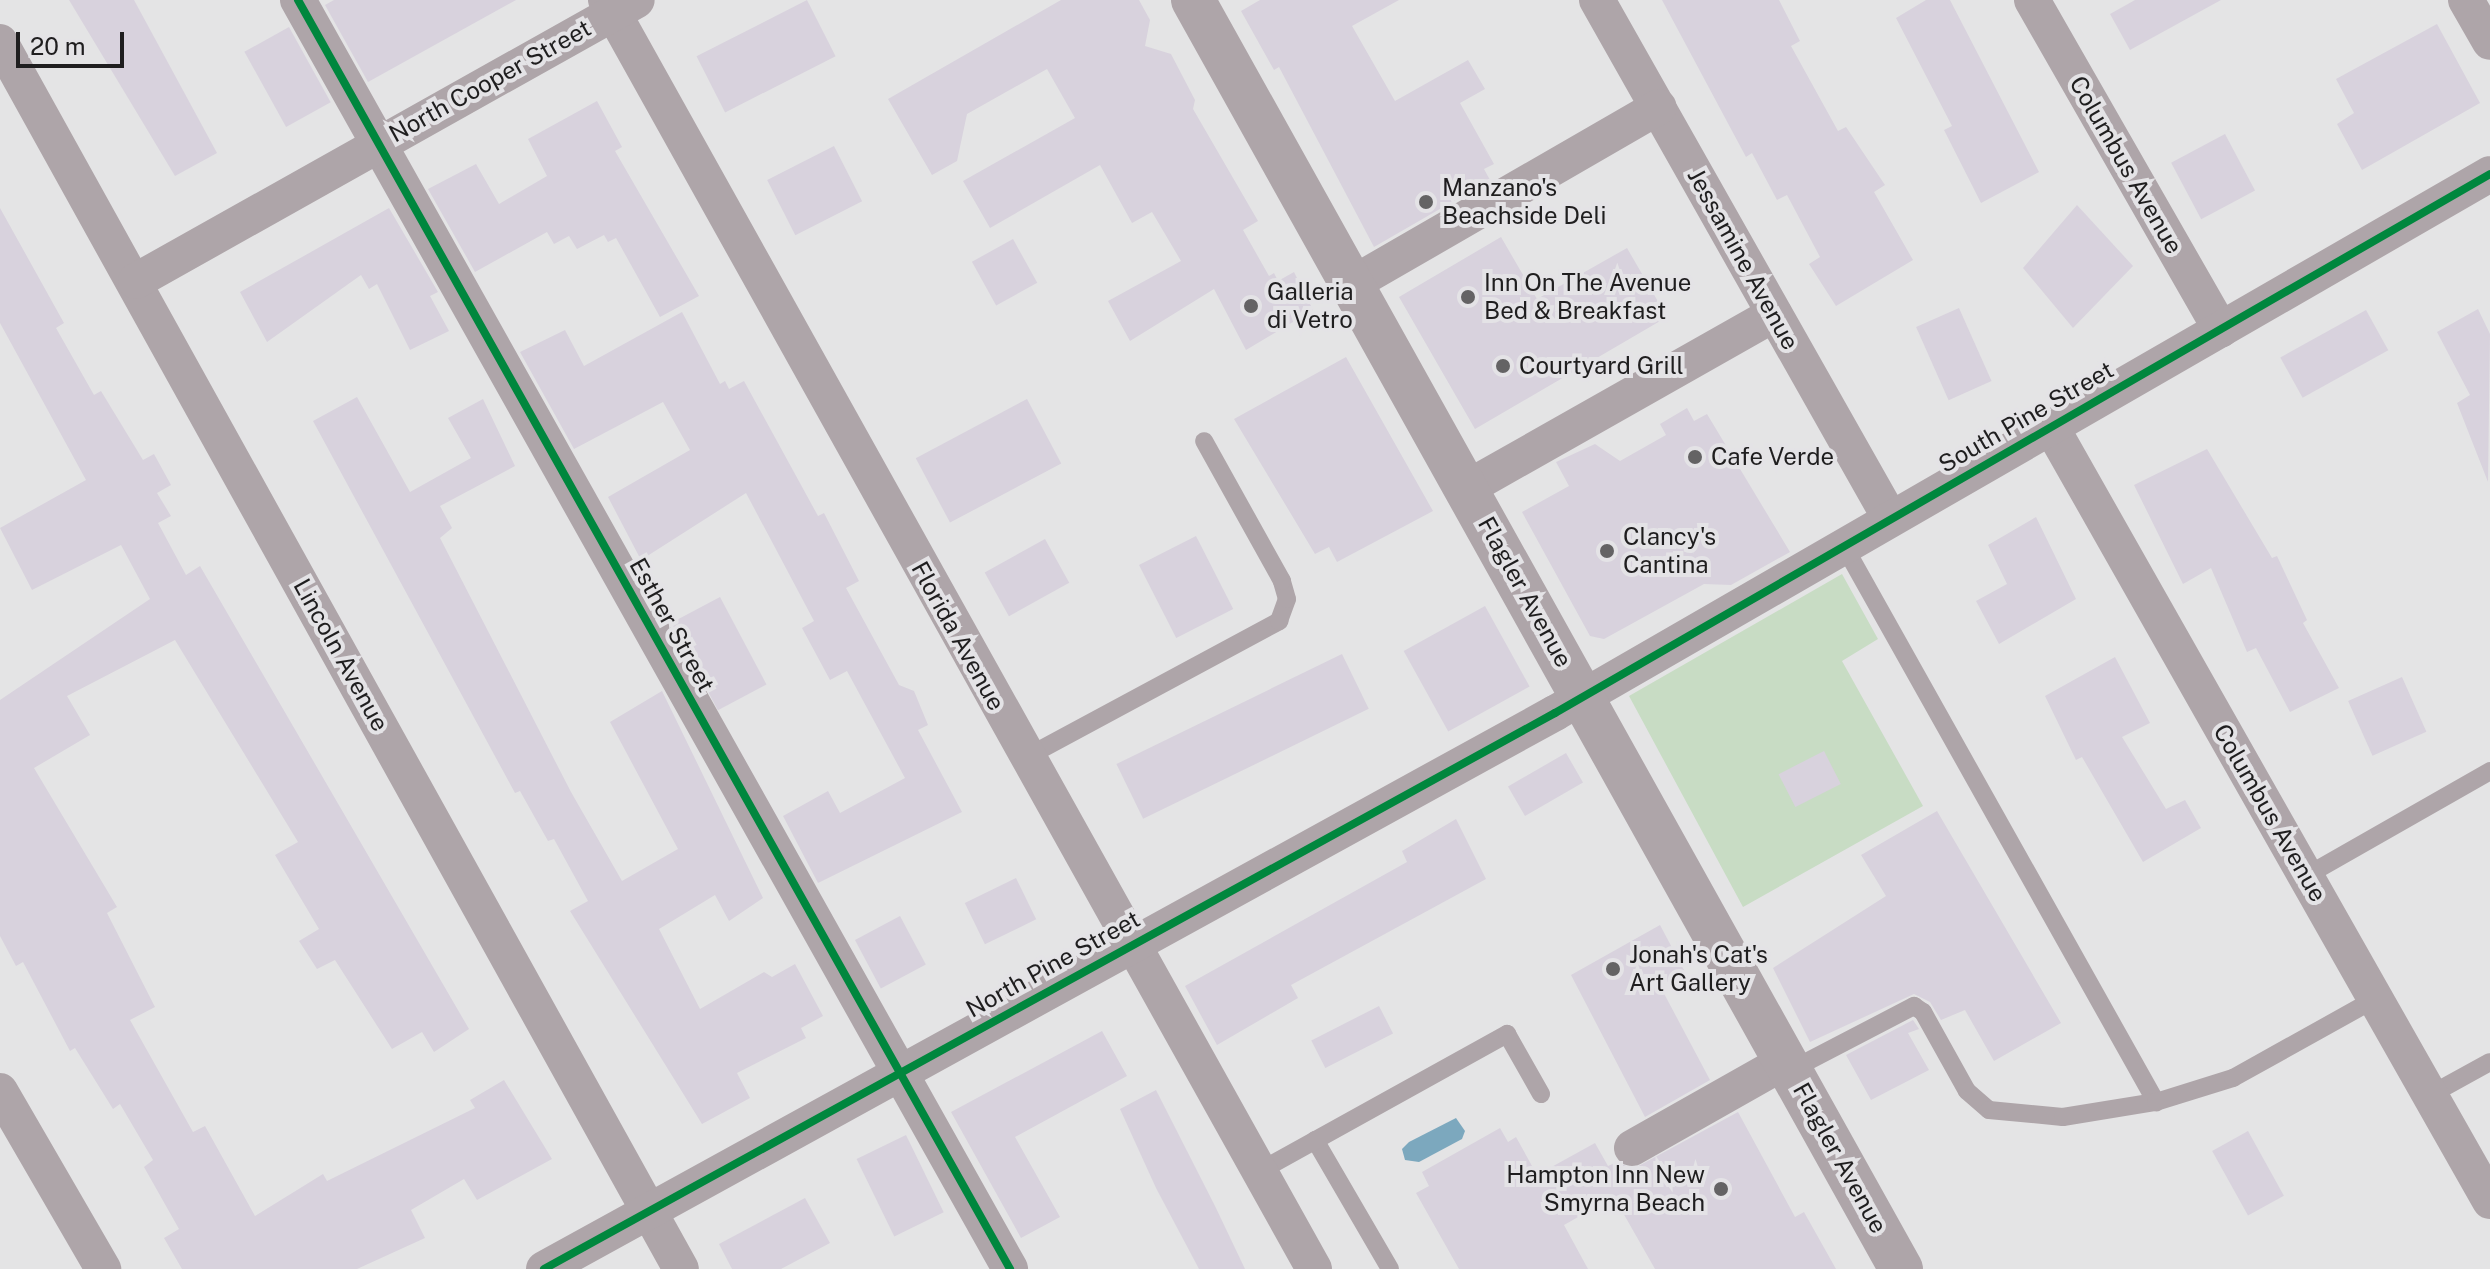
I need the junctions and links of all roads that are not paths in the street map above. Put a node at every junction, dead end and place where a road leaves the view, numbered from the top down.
1 (298, 0) edge
2 (1193, 0) edge
3 (1597, 0) edge
4 (2032, 0) edge
5 (2466, 0) edge
6 (619, 4) edge
7 (0, 42) edge
8 (2490, 42) edge
9 (1658, 107) junction
10 (379, 143) junction
11 (2490, 175) edge
12 (136, 281) junction
13 (1352, 284) junction
14 (1774, 314) junction
15 (2221, 330) junction
16 (2050, 425) junction
17 (1204, 441) dead end
18 (1467, 488) junction
19 (1890, 518) junction
20 (1844, 546) junction
21 (1583, 696) junction
22 (1025, 758) junction
23 (2490, 771) edge
24 (2306, 876) junction
25 (1129, 945) junction
26 (2375, 999) junction
27 (2490, 1062) edge
28 (1789, 1065) junction
29 (899, 1072) junction
30 (0, 1091) edge
31 (1541, 1094) dead end
32 (2430, 1095) junction
33 (2156, 1102) junction
34 (1315, 1140) junction
35 (1632, 1148) dead end
36 (1258, 1172) junction
37 (2490, 1201) edge
38 (648, 1212) junction
39 (103, 1269) edge
40 (544, 1269) edge
41 (681, 1269) edge
42 (1010, 1269) edge
43 (1314, 1269) edge
44 (1390, 1269) edge
45 (1901, 1269) edge

1 - 10 street, Esther Street
2 - 13 street, Flagler Avenue
3 - 9 street, Jessamine Avenue
4 - 15 street, Columbus Avenue
5 - 8 street
6 - 10 street, North Cooper Street
6 - 22 street, Florida Avenue
7 - 12 street, Lincoln Avenue
9 - 13 street
9 - 14 street, Jessamine Avenue
10 - 12 street, North Cooper Street
10 - 29 street, Esther Street
11 - 15 street, South Pine Street
12 - 38 street, Lincoln Avenue
13 - 18 street, Flagler Avenue
14 - 18 street
14 - 19 street, Jessamine Avenue
15 - 16 street, South Pine Street
16 - 19 street, South Pine Street
16 - 24 street, Columbus Avenue
17 - 22 lane
18 - 21 street, Flagler Avenue
19 - 20 street, South Pine Street
20 - 21 street, South Pine Street
20 - 33 lane
21 - 25 street, North Pine Street
21 - 28 street, Flagler Avenue
22 - 25 street, Florida Avenue
23 - 24 lane
24 - 26 street, Columbus Avenue
25 - 29 street, North Pine Street
25 - 36 street, Florida Avenue
26 - 32 street, Columbus Avenue
26 - 33 lane
27 - 32 lane
28 - 33 lane
28 - 35 street
28 - 45 street, Flagler Avenue
29 - 38 street, North Pine Street
29 - 42 street, Esther Street
30 - 39 street
31 - 34 lane
32 - 37 street, Columbus Avenue
34 - 36 lane
34 - 44 lane
36 - 43 street, Florida Avenue
38 - 40 street, North Pine Street
38 - 41 street, Lincoln Avenue

